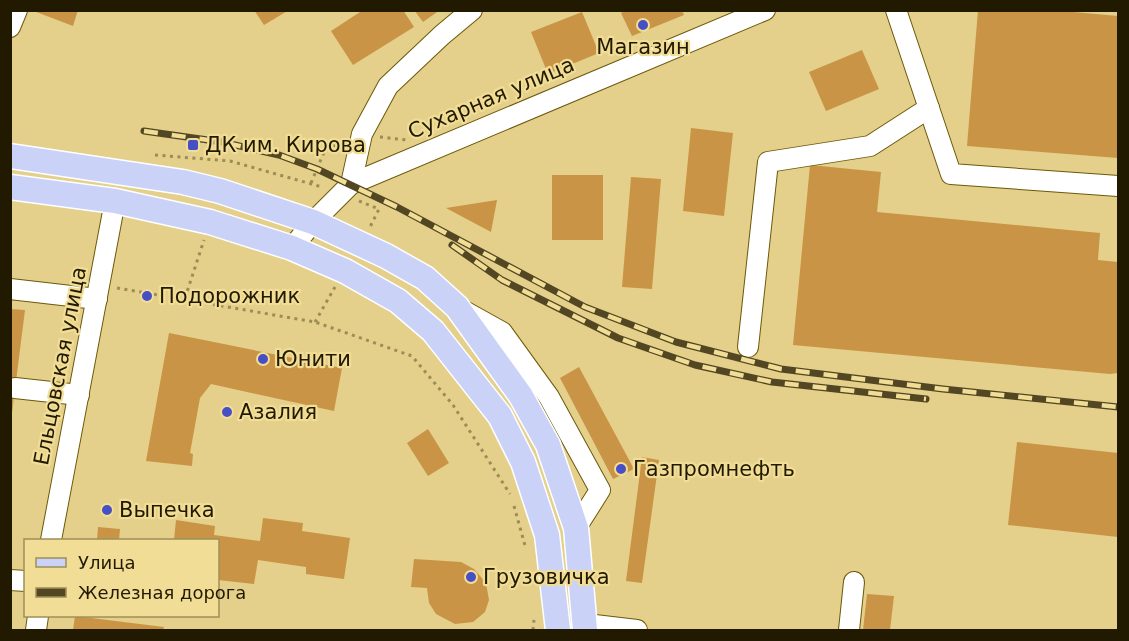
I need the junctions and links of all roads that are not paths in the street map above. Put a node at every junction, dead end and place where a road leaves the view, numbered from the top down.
1 (17, 10) edge
2 (472, 10) edge
3 (765, 10) edge
4 (896, 10) edge
5 (10, 27) edge
6 (929, 108) junction
7 (10, 156) edge
8 (351, 184) junction
9 (1119, 186) edge
10 (10, 187) edge
11 (115, 201) junction
12 (314, 222) junction
13 (292, 248) junction
14 (10, 289) edge
15 (97, 299) junction
16 (457, 307) junction
17 (748, 347) dead end
18 (15, 388) dead end
19 (79, 394) junction
20 (576, 528) junction
21 (51, 539) edge
22 (854, 582) dead end
23 (586, 627) edge
24 (558, 630) edge
25 (637, 630) edge
26 (849, 630) edge

1 - 5 street
2 - 8 street
3 - 8 street, Сухарная улица
4 - 6 street
6 - 9 street
6 - 17 street
7 - 12 main road
8 - 12 street, Сухарная улица
10 - 11 main road
11 - 13 main road
11 - 15 street, Ельцовская улица
12 - 13 street, Сухарная улица
12 - 16 main road
13 - 24 main road
14 - 15 street
15 - 19 street, Ельцовская улица
16 - 20 main road
16 - 20 street
18 - 19 street
19 - 21 street, Ельцовская улица
20 - 23 main road
22 - 26 street
23 - 25 street

